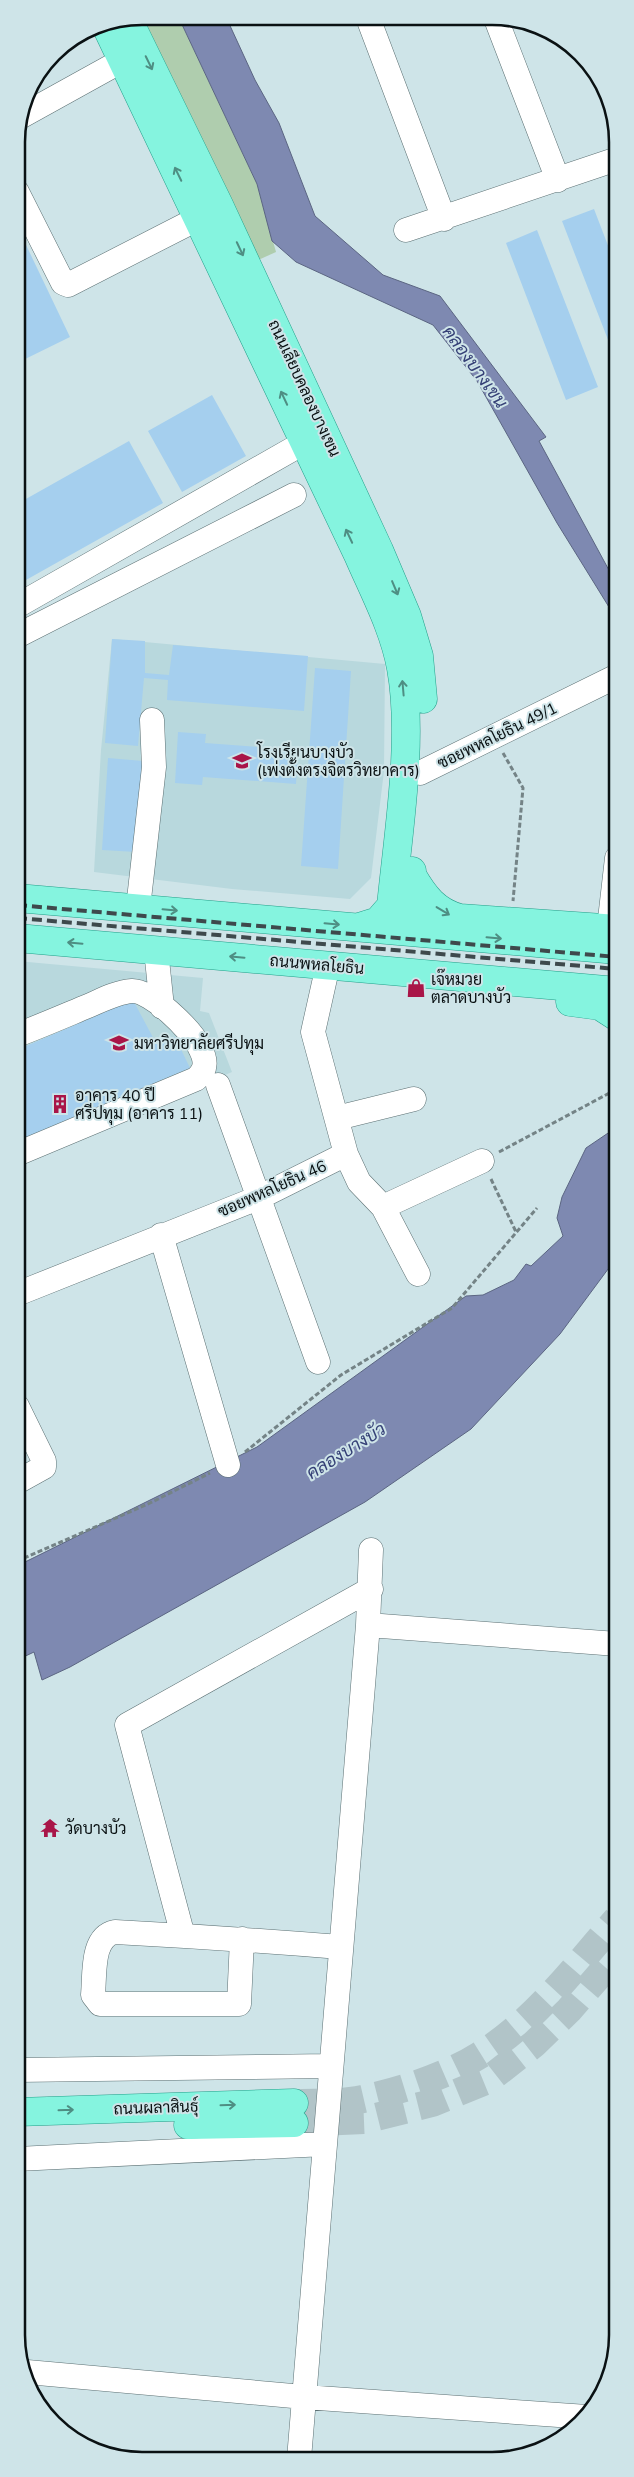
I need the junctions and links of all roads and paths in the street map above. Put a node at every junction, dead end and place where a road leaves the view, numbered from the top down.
1 (371, 25) edge
2 (498, 25) edge
3 (131, 26) edge
4 (108, 30) edge
5 (122, 60) junction
6 (29, 112) edge
7 (609, 162) edge
8 (558, 180) junction
9 (25, 210) edge
10 (199, 218) junction
11 (444, 219) junction
12 (406, 230) dead end
13 (305, 442) junction
14 (294, 495) dead end
15 (25, 601) edge
16 (25, 632) edge
17 (609, 680) edge
18 (152, 720) dead end
19 (494, 736) junction
20 (413, 743) junction
21 (412, 772) junction
22 (412, 875) junction
23 (25, 899) edge
24 (138, 908) junction
25 (511, 922) junction
26 (359, 927) junction
27 (428, 933) junction
28 (609, 935) edge
29 (609, 936) edge
30 (25, 939) edge
31 (156, 950) junction
32 (328, 965) junction
33 (358, 968) junction
34 (609, 990) edge
35 (162, 1007) junction
36 (609, 1010) edge
37 (25, 1032) edge
38 (218, 1086) dead end
39 (609, 1094) edge
40 (414, 1099) dead end
41 (337, 1118) junction
42 (25, 1151) edge
43 (346, 1154) junction
44 (482, 1161) junction
45 (258, 1198) junction
46 (383, 1207) junction
47 (537, 1208) dead end
48 (516, 1232) junction
49 (161, 1235) junction
50 (418, 1274) dead end
51 (25, 1291) edge
52 (318, 1362) dead end
53 (25, 1422) edge
54 (228, 1465) junction
55 (25, 1478) edge
56 (370, 1550) dead end
57 (25, 1558) edge
58 (370, 1589) junction
59 (368, 1625) junction
60 (609, 1643) edge
61 (183, 1936) junction
62 (242, 1939) junction
63 (340, 1947) junction
64 (330, 2066) junction
65 (25, 2070) edge
66 (25, 2112) edge
67 (25, 2130) edge
68 (325, 2144) junction
69 (25, 2159) edge
70 (31, 2372) edge
71 (304, 2396) junction
72 (577, 2415) edge
73 (300, 2452) edge

1 - 11 street
2 - 8 street
3 -> 20 main road, ถนนเลียบคลองบางเขน
4 - 5 main road, ถนนเลียบคลองบางเขน
5 - 6 street
10 -> 5 main road, ถนนเลียบคลองบางเขน
7 - 8 street
8 - 11 street
9 - 10 street
13 -> 10 main road, ถนนเลียบคลองบางเขน
11 - 12 street
13 - 15 street
20 -> 13 main road, ถนนเลียบคลองบางเขน
14 - 16 street
17 - 19 street, ซอยพหลโยธิน 49/1
18 - 24 street
19 - 21 street, ซอยพหลโยธิน 49/1
19 - 25 path
20 - 21 main road, ถนนเลียบคลองบางเขน
21 - 22 main road, ซอยพหลโยธิน 49/1
21 - 26 main road
22 -> 25 main road
22 - 27 main road, ซอยพหลโยธิน 49/1
23 - 24 main road
24 -> 26 main road
25 - 28 main road
26 - 27 main road
27 -> 29 main road
31 -> 30 main road, ถนนพหลโยธิน
32 -> 31 main road, ถนนพหลโยธิน
31 - 35 street
32 - 33 main road, ถนนพหลโยธิน
32 - 41 street, ซอยพหลโยธิน 46
33 - 34 main road, ถนนพหลโยธิน
33 - 36 main road
35 - 37 street
35 - 42 street
38 - 45 street
39 - 44 path
40 - 41 street
41 - 43 street, ซอยพหลโยธิน 46
43 - 45 street, ซอยพหลโยธิน 46
43 - 46 street
44 - 46 street
44 - 48 path
45 - 49 street, ซอยพหลโยธิน 46
45 - 52 street
46 - 50 street
47 - 48 path
48 - 54 path
49 - 51 street, ซอยพหลโยธิน 46
49 - 54 street
53 - 55 street
54 - 57 path
56 - 58 street
58 - 59 street
58 - 61 street
59 - 60 street
59 - 63 street
61 - 62 street
61 - 62 street
62 - 63 street
63 - 64 street
64 - 65 street
64 - 68 street
66 -> 67 main road, ถนนผลาสินธุ์
68 - 69 street
68 - 71 street
70 - 71 street
71 - 72 street
71 - 73 street

